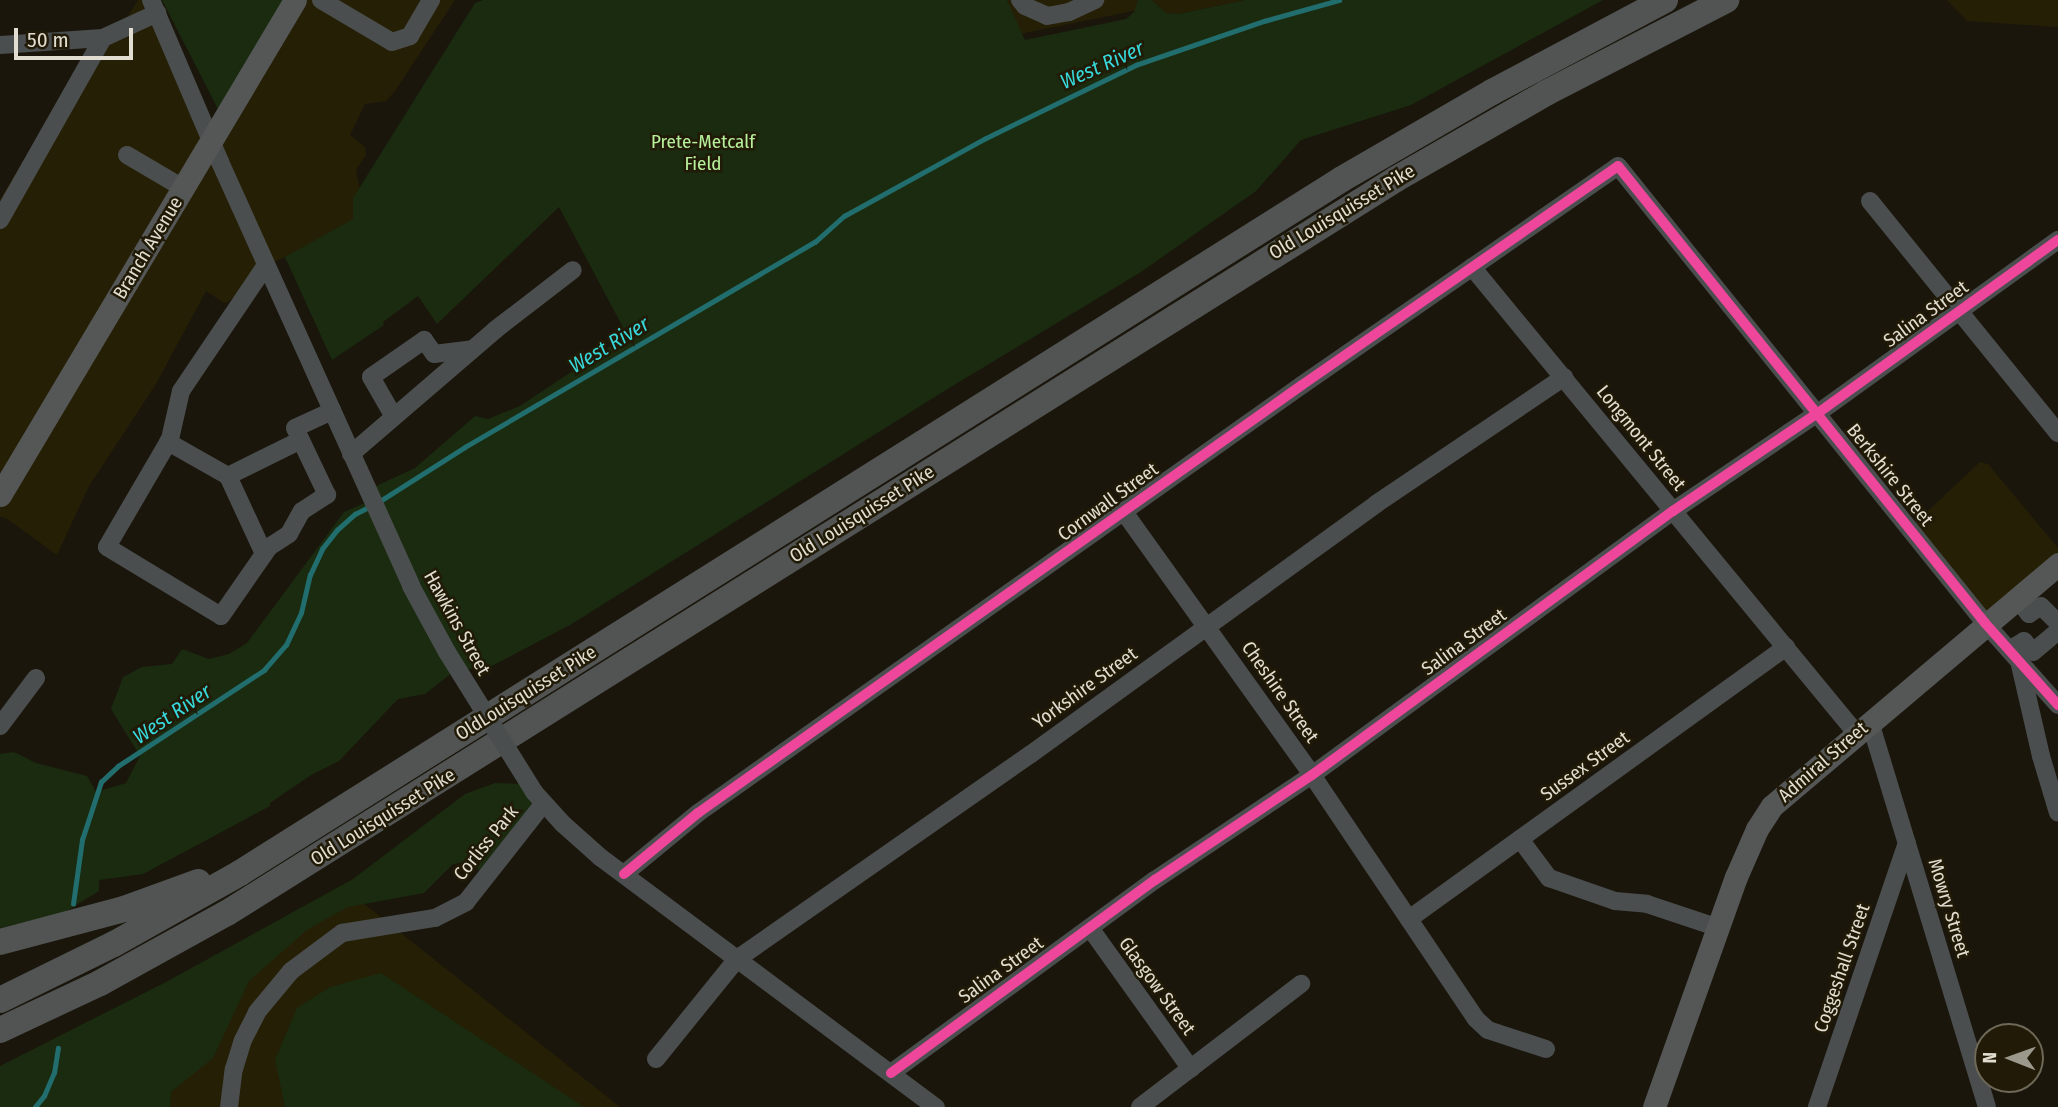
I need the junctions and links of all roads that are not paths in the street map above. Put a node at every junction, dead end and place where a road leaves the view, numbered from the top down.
1 (295, 0) edge
2 (321, 0) edge
3 (431, 0) edge
4 (1020, 0) edge
5 (1095, 0) edge
6 (1665, 0) edge
7 (1726, 0) edge
8 (154, 6) edge
9 (1067, 6) edge
10 (103, 38) junction
11 (0, 45) edge
12 (211, 142) junction
13 (127, 155) dead end
14 (1618, 166) joint
15 (183, 188) junction
16 (1870, 201) dead end
17 (0, 220) edge
18 (2058, 240) edge
19 (266, 264) junction
20 (1472, 267) junction
21 (573, 270) dead end
22 (1958, 313) junction
23 (474, 348) junction
24 (1564, 377) junction
25 (332, 411) junction
26 (1818, 413) junction
27 (394, 417) junction
28 (2058, 433) edge
29 (301, 440) junction
30 (168, 442) junction
31 (351, 454) junction
32 (228, 476) junction
33 (0, 495) edge
34 (1673, 511) junction
35 (1124, 512) junction
36 (782, 532) joint
37 (264, 554) junction
38 (2058, 564) edge
39 (2023, 606) junction
40 (1985, 623) junction
41 (2058, 623) edge
42 (1207, 625) junction
43 (2058, 631) edge
44 (1786, 647) junction
45 (2018, 651) junction
46 (36, 678) dead end
47 (2058, 705) edge
48 (0, 726) edge
49 (1863, 728) junction
50 (1312, 775) junction
51 (539, 797) junction
52 (2058, 813) edge
53 (1520, 839) junction
54 (1907, 843) junction
55 (271, 854) junction
56 (624, 874) junction
57 (1409, 919) junction
58 (1090, 928) junction
59 (1719, 928) junction
60 (0, 942) edge
61 (737, 959) junction
62 (100, 983) junction
63 (1301, 984) dead end
64 (0, 1000) edge
65 (0, 1030) edge
66 (0, 1042) edge
67 (1546, 1049) dead end
68 (656, 1059) dead end
69 (1191, 1069) junction
70 (891, 1073) junction
71 (229, 1107) edge
72 (936, 1107) edge
73 (1140, 1107) edge
74 (1654, 1107) edge
75 (1817, 1107) edge
76 (1987, 1107) edge

1 - 12 main road, Branch Avenue
2 - 3 street
4 - 9 street
5 - 9 street
6 - 36 highway, Old Louisquisset Pike
7 - 62 highway, Old Louisquisset Pike
8 - 10 street
8 - 12 street, Hawkins Street
10 - 11 street
10 - 17 street
12 - 15 main road, Branch Avenue
12 - 19 street, Hawkins Street
13 - 15 street
14 - 20 street, Cornwall Street
14 - 26 street, Berkshire Street
15 - 33 main road, Branch Avenue
16 - 22 street
18 - 22 street, Salina Street
19 - 25 street, Hawkins Street
19 - 30 street
20 - 24 street, Longmont Street
20 - 35 street, Cornwall Street
21 - 23 street
22 - 26 street, Salina Street
22 - 28 street
23 - 27 street
23 - 27 street
24 - 34 street, Longmont Street
24 - 42 street, Yorkshire Street
25 - 29 street
25 - 31 street, Hawkins Street
26 - 34 street, Salina Street
26 - 40 street, Berkshire Street
27 - 31 street
29 - 32 street
29 - 37 street
30 - 32 street
30 - 37 street
31 - 51 street, Hawkins Street, bridge
32 - 37 street
34 - 44 street, Longmont Street
34 - 50 street, Salina Street
35 - 42 street, Cheshire Street
35 - 56 street, Cornwall Street
36 - 55 highway, OldLouisquisset Pike
38 - 39 main road, Admiral Street
39 - 40 main road, Admiral Street
39 - 41 street
39 - 45 street
40 - 45 street, Berkshire Street
40 - 49 main road, Admiral Street
42 - 50 street, Cheshire Street
42 - 61 street, Yorkshire Street
43 - 45 street
44 - 49 street, Longmont Street
44 - 53 street, Sussex Street
45 - 47 street, Berkshire Street
45 - 52 street
46 - 48 street
49 - 54 street, Mowry Street
49 - 59 main road, Admiral Street
50 - 57 street, Cheshire Street
50 - 58 street, Salina Street
51 - 56 street, Hawkins Street
51 - 71 street, Corliss Park
53 - 57 street, Sussex Street
53 - 59 street
54 - 75 street, Coggeshall Street
54 - 76 street, Mowry Street
55 - 60 highway
55 - 64 highway
56 - 61 street, Hawkins Street
57 - 67 street, Cheshire Street
58 - 69 street, Glasgow Street
58 - 70 street, Salina Street
59 - 74 main road, Admiral Street
61 - 68 street, Yorkshire Street
61 - 70 street, Hawkins Street
62 - 65 highway, Old Louisquisset Pike
62 - 66 highway
63 - 69 street, Glasgow Street
69 - 73 street, Glasgow Street
70 - 72 street, Hawkins Street

